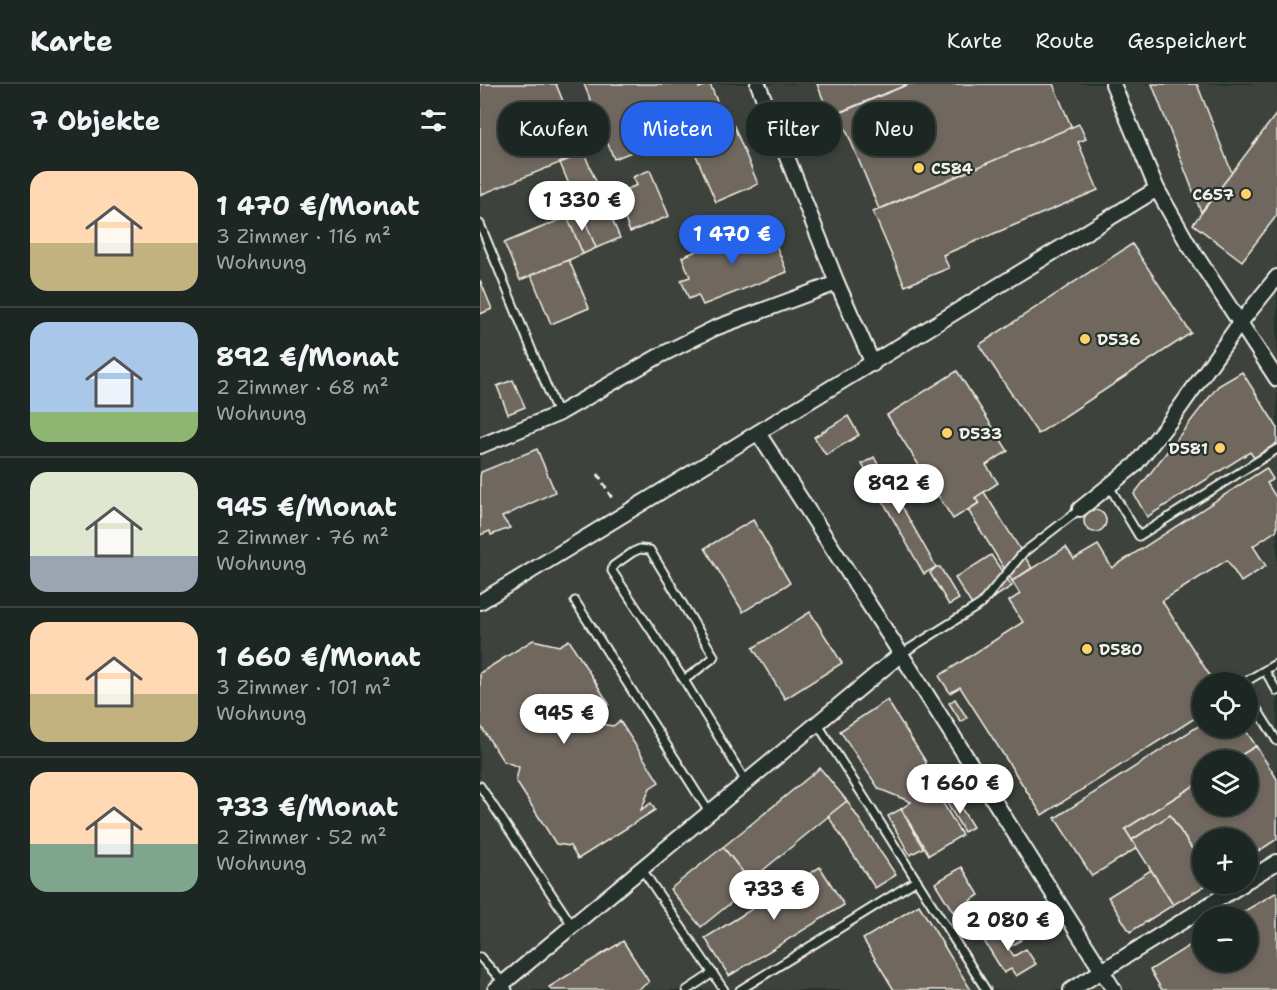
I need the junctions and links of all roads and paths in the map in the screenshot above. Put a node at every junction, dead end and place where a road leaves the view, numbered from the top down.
1 (758, 84) edge
2 (1113, 84) edge
3 (1157, 189) junction
4 (480, 224) edge
5 (1277, 277) edge
6 (837, 283) junction
7 (1240, 323) junction
8 (873, 364) junction
9 (1277, 379) edge
10 (558, 414) junction
11 (758, 434) junction
12 (480, 446) edge
13 (1277, 449) edge
14 (598, 474) dead end
15 (1109, 486) junction
16 (613, 500) dead end
17 (1080, 509) joint
18 (575, 601) dead end
19 (480, 602) edge
20 (901, 654) junction
21 (1277, 663) edge
22 (1264, 671) junction
23 (1258, 674) edge
24 (684, 680) junction
25 (1277, 691) edge
26 (1258, 711) edge
27 (817, 723) junction
28 (1277, 741) edge
29 (746, 782) junction
30 (480, 786) edge
31 (710, 812) junction
32 (1277, 862) edge
33 (641, 868) junction
34 (1258, 874) edge
35 (917, 880) junction
36 (1227, 894) edge
37 (572, 925) junction
38 (480, 957) edge
39 (1102, 972) junction
40 (713, 973) junction
41 (502, 988) edge
42 (687, 990) edge
43 (724, 990) edge
44 (740, 990) edge
45 (986, 990) edge
46 (1071, 990) edge
47 (1114, 990) edge

1 - 6 street
2 - 3 street
3 - 7 street
3 - 8 street
4 - 10 lane
5 - 7 street
6 - 8 street
6 - 10 street
7 - 9 street
7 - 15 street
8 - 11 street
10 - 12 street
11 - 19 street
11 - 20 street
13 - 15 lane
14 - 16 path
15 - 17 street
17 - 20 lane
18 - 31 lane
20 - 27 street
20 - 39 street
21 - 22 lane
22 - 23 lane
22 - 25 lane
24 - 24 lane
24 - 29 lane
26 - 28 lane
27 - 29 street
27 - 35 lane
29 - 31 street
30 - 37 lane
31 - 33 street
32 - 34 street
33 - 37 street
33 - 40 lane
35 - 44 lane
35 - 45 lane
36 - 39 street
37 - 41 street
38 - 41 lane
39 - 46 street
39 - 47 street
40 - 42 lane
40 - 43 lane

